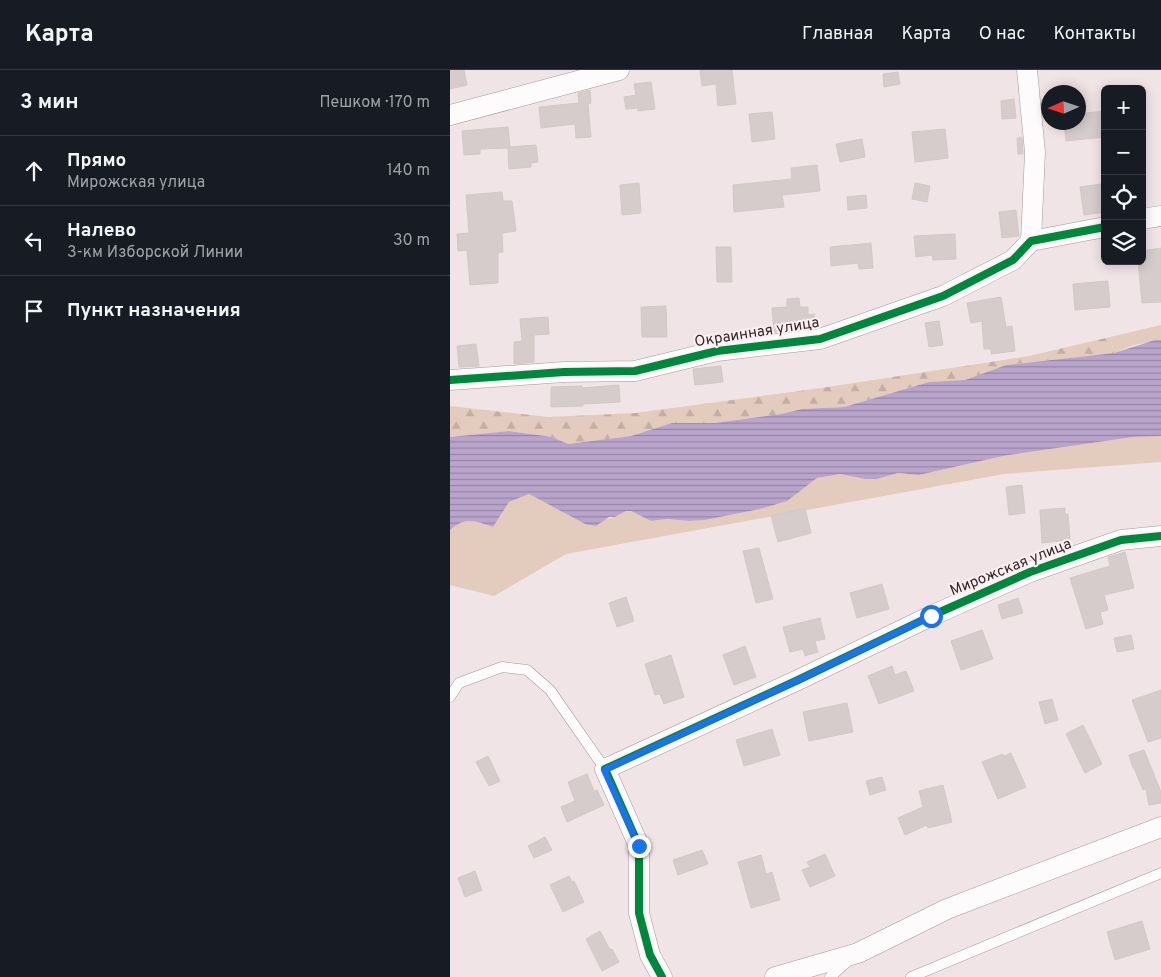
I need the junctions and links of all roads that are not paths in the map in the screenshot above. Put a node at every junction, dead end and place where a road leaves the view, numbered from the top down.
1 (619, 70) edge
2 (1027, 70) edge
3 (450, 116) edge
4 (1161, 216) edge
5 (1146, 218) edge
6 (1101, 228) edge
7 (1031, 241) junction
8 (450, 380) edge
9 (1161, 536) edge
10 (450, 697) edge
11 (604, 770) junction
12 (1161, 827) edge
13 (1161, 873) edge
14 (858, 953) junction
15 (662, 977) edge
16 (775, 977) edge
17 (830, 977) edge
18 (911, 977) edge

1 - 3 street
2 - 7 street
4 - 5 street
6 - 7 street
7 - 8 street, Окраинная улица
9 - 11 street, Мирожская улица
10 - 11 lane
11 - 15 street
12 - 14 street
13 - 18 lane
14 - 16 street
14 - 17 lane

